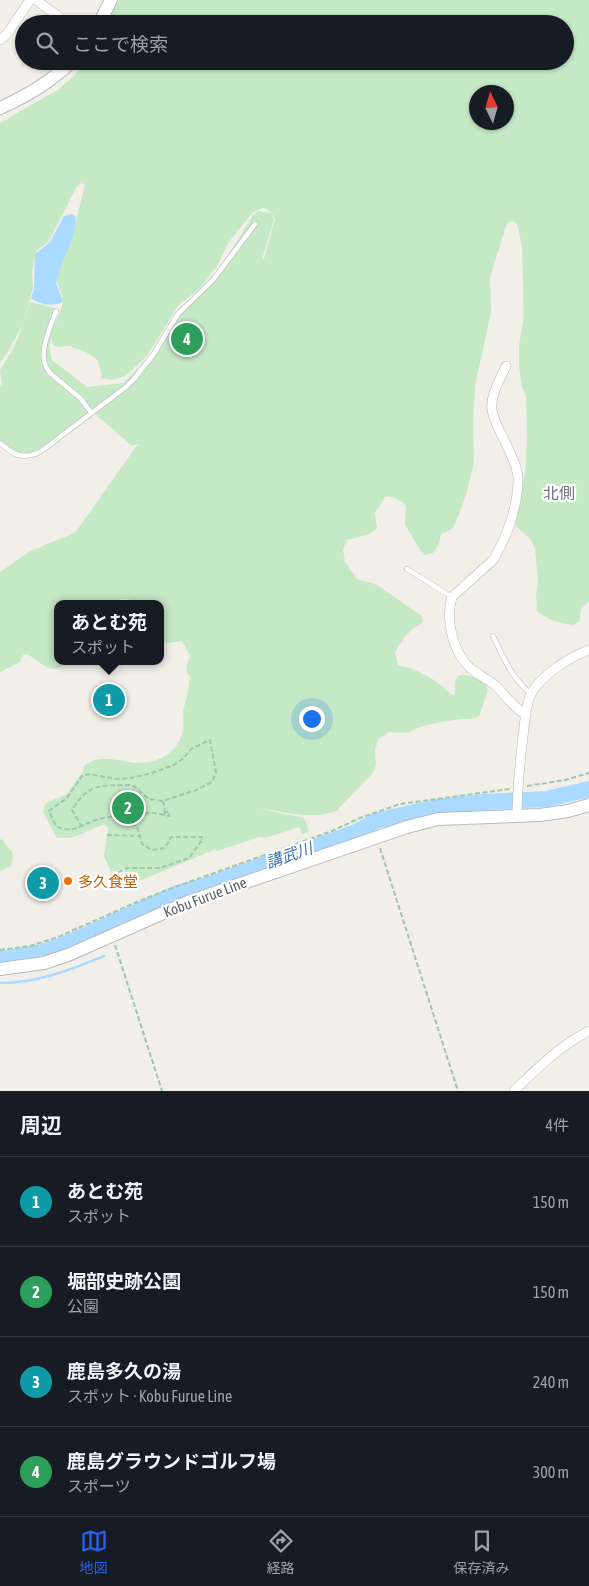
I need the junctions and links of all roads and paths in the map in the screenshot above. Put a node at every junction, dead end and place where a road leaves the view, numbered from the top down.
1 (30, 0) edge
2 (36, 0) edge
3 (111, 0) edge
4 (20, 15) edge
5 (57, 15) edge
6 (104, 15) edge
7 (15, 22) edge
8 (0, 40) edge
9 (64, 70) edge
10 (0, 108) edge
11 (255, 224) dead end
12 (56, 311) dead end
13 (506, 366) dead end
14 (92, 412) junction
15 (0, 443) edge
16 (406, 569) dead end
17 (452, 597) junction
18 (493, 636) dead end
19 (589, 650) edge
20 (531, 694) junction
21 (526, 715) junction
22 (589, 773) edge
23 (109, 778) junction
24 (108, 786) junction
25 (518, 790) junction
26 (163, 801) junction
27 (589, 805) edge
28 (165, 812) junction
29 (517, 813) junction
30 (118, 816) junction
31 (165, 816) junction
32 (82, 827) junction
33 (107, 835) dead end
34 (140, 836) junction
35 (376, 836) junction
36 (111, 875) dead end
37 (112, 935) junction
38 (0, 950) edge
39 (0, 969) edge
40 (589, 1031) edge
41 (162, 1091) edge
42 (458, 1091) edge
43 (514, 1091) edge

1 - 4 street
2 - 5 street
3 - 6 main road
7 - 8 street
9 - 10 main road
11 - 14 lane
12 - 14 lane
13 - 17 street
14 - 15 lane
16 - 17 lane
17 - 21 street
18 - 20 lane
19 - 20 street
20 - 21 street
21 - 25 street
22 - 25 path
23 - 24 path
23 - 26 path
23 - 32 path
24 - 26 path
24 - 32 path
25 - 29 street
25 - 38 path
26 - 28 path
27 - 29 main road, Kobu Furue Line
28 - 31 path
28 - 31 path
29 - 35 main road, Kobu Furue Line
30 - 31 path
30 - 32 path
30 - 34 path
33 - 34 path
34 - 36 path
35 - 37 main road, Kobu Furue Line
35 - 42 path
37 - 39 main road, Kobu Furue Line
37 - 41 path
40 - 43 street

